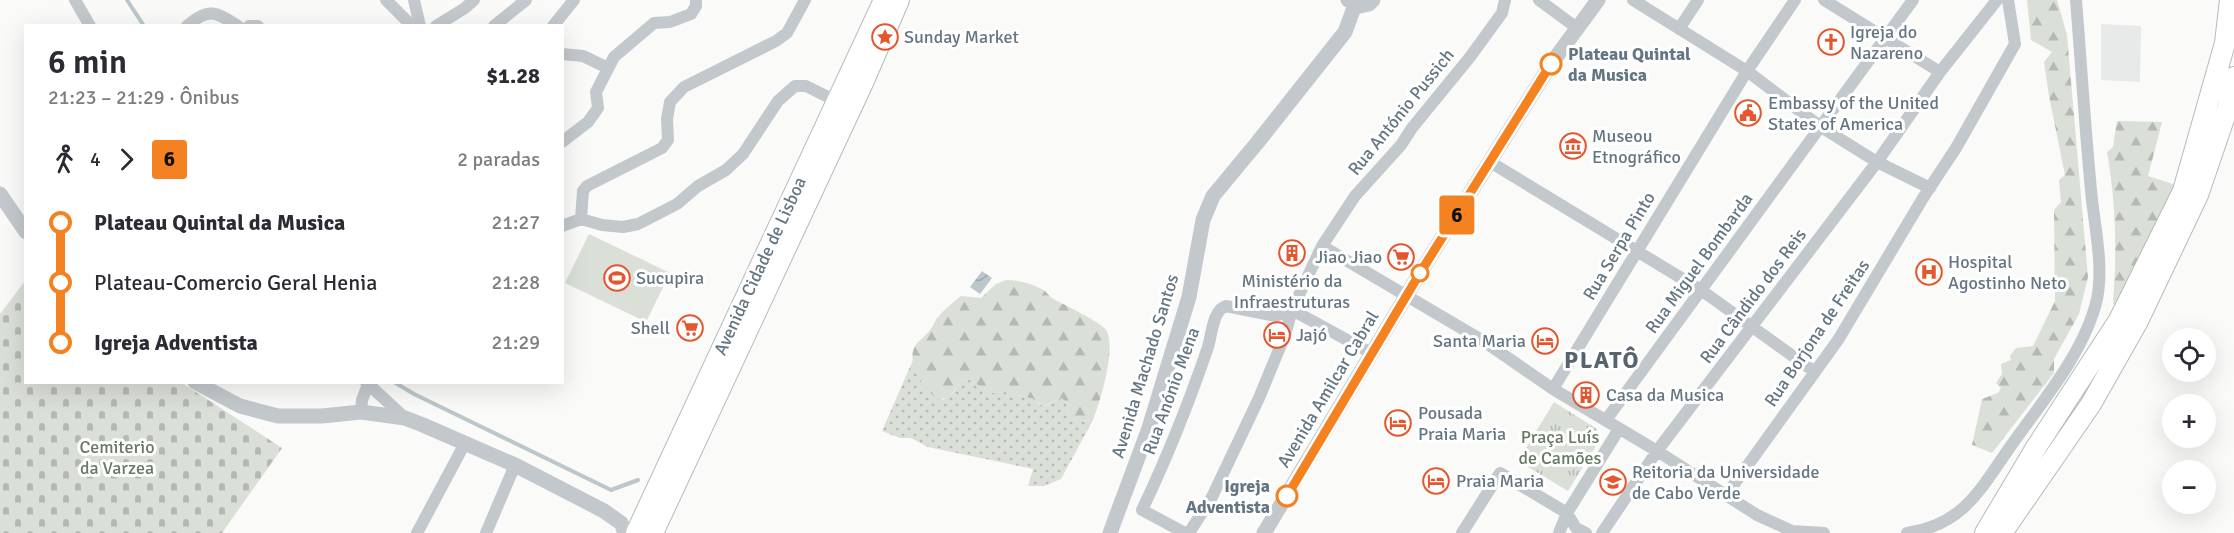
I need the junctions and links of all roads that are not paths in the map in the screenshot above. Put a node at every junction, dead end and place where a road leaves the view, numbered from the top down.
1 (75, 0) edge
2 (386, 0) edge
3 (414, 0) edge
4 (474, 0) edge
5 (526, 0) edge
6 (574, 0) edge
7 (696, 0) edge
8 (805, 0) edge
9 (884, 0) edge
10 (899, 0) edge
11 (1373, 0) edge
12 (1504, 0) edge
13 (1539, 0) edge
14 (1598, 0) edge
15 (1634, 0) edge
16 (1698, 0) edge
17 (1795, 0) edge
18 (1824, 0) edge
19 (1913, 0) edge
20 (1997, 0) edge
21 (2008, 0) edge
22 (2076, 0) edge
23 (2230, 0) edge
24 (1352, 3) edge
25 (89, 24) edge
26 (189, 24) edge
27 (235, 24) edge
28 (410, 24) edge
29 (420, 24) edge
30 (439, 24) edge
31 (496, 24) edge
32 (555, 24) edge
33 (1577, 28) junction
34 (1679, 29) junction
35 (1885, 38) junction
36 (564, 54) edge
37 (608, 68) junction
38 (1747, 71) junction
39 (1940, 72) junction
40 (2234, 77) edge
41 (836, 101) junction
42 (1821, 127) junction
43 (564, 140) edge
44 (1490, 162) junction
45 (1877, 162) junction
46 (1930, 188) junction
47 (0, 194) edge
48 (581, 219) junction
49 (564, 225) edge
50 (24, 229) edge
51 (1322, 246) junction
52 (1638, 250) junction
53 (1701, 290) junction
54 (1407, 295) junction
55 (1292, 310) junction
56 (1751, 328) junction
57 (1373, 354) junction
58 (1815, 372) junction
59 (199, 384) edge
60 (368, 384) edge
61 (369, 384) edge
62 (1552, 389) junction
63 (360, 412) junction
64 (405, 418) junction
65 (1606, 420) junction
66 (1620, 429) junction
67 (464, 445) junction
68 (1657, 451) junction
69 (515, 465) junction
70 (1727, 494) junction
71 (646, 510) junction
72 (604, 511) junction
73 (1567, 513) junction
74 (417, 533) edge
75 (486, 533) edge
76 (625, 533) edge
77 (636, 533) edge
78 (654, 533) edge
79 (1110, 533) edge
80 (1187, 533) edge
81 (1264, 533) edge
82 (1462, 533) edge
83 (1559, 533) edge
84 (1586, 533) edge
85 (1602, 533) edge
86 (1824, 533) edge
87 (1907, 533) edge
88 (1985, 533) edge
89 (2002, 533) edge

1 - 25 street
2 - 28 street
3 - 29 street
4 - 30 street
5 - 31 street
6 - 32 street
7 - 37 street
8 - 48 street
9 - 41 main road, Avenida Cidade de Lisboa
10 - 78 main road, Avenida Cidade de Lisboa
11 - 24 street, Avenida Machado Santos
12 - 51 street, Rua António Pussich
13 - 33 street
14 - 33 street, Avenida Amilcar Cabral
15 - 34 street
16 - 34 street
17 - 38 street, Rua Serpa Pinto
18 - 35 street
19 - 35 street, Rua Miguel Bombarda
20 - 39 street, Rua Cândido dos Reis
21 - 46 street, Rua Borjona de Freitas
22 - 87 street
23 - 88 main road
24 - 79 street, Avenida Machado Santos
26 - 27 street
33 - 44 street, Avenida Amilcar Cabral
34 - 38 street
35 - 39 street
35 - 42 street, Rua Miguel Bombarda
36 - 37 street
37 - 43 street
38 - 42 street
38 - 52 street, Rua Serpa Pinto
39 - 45 street, Rua Cândido dos Reis
40 - 89 main road
41 - 48 street
41 - 71 main road, Avenida Cidade de Lisboa
42 - 45 street
42 - 53 street, Rua Miguel Bombarda
44 - 52 street
44 - 54 street, Avenida Amilcar Cabral
45 - 46 street
45 - 56 street, Rua Cândido dos Reis
46 - 58 street, Rua Borjona de Freitas
47 - 50 street
48 - 49 street
51 - 54 street
51 - 55 street, Rua Anónio Mena
52 - 53 street
52 - 62 street, Rua Serpa Pinto
53 - 56 street
53 - 65 street, Rua Miguel Bombarda
54 - 57 street, Avenida Amilcar Cabral
54 - 62 street
55 - 57 street
55 - 80 street, Rua Anónio Mena
55 - 80 street, Rua Anónio Mena
56 - 58 street
56 - 68 street, Rua Cândido dos Reis
57 - 81 street, Avenida Amilcar Cabral
58 - 70 street, Rua Borjona de Freitas
59 - 63 street
60 - 63 street
61 - 64 street
62 - 65 street
63 - 64 street
64 - 67 street
65 - 66 street
66 - 68 street
66 - 73 street
67 - 69 street
67 - 74 street
68 - 70 street
68 - 85 street, Rua Cândido dos Reis
69 - 72 street
69 - 75 street
70 - 86 street
71 - 72 street
71 - 77 main road, Avenida Cidade de Lisboa
72 - 76 street
73 - 82 street
73 - 83 street
73 - 84 street

